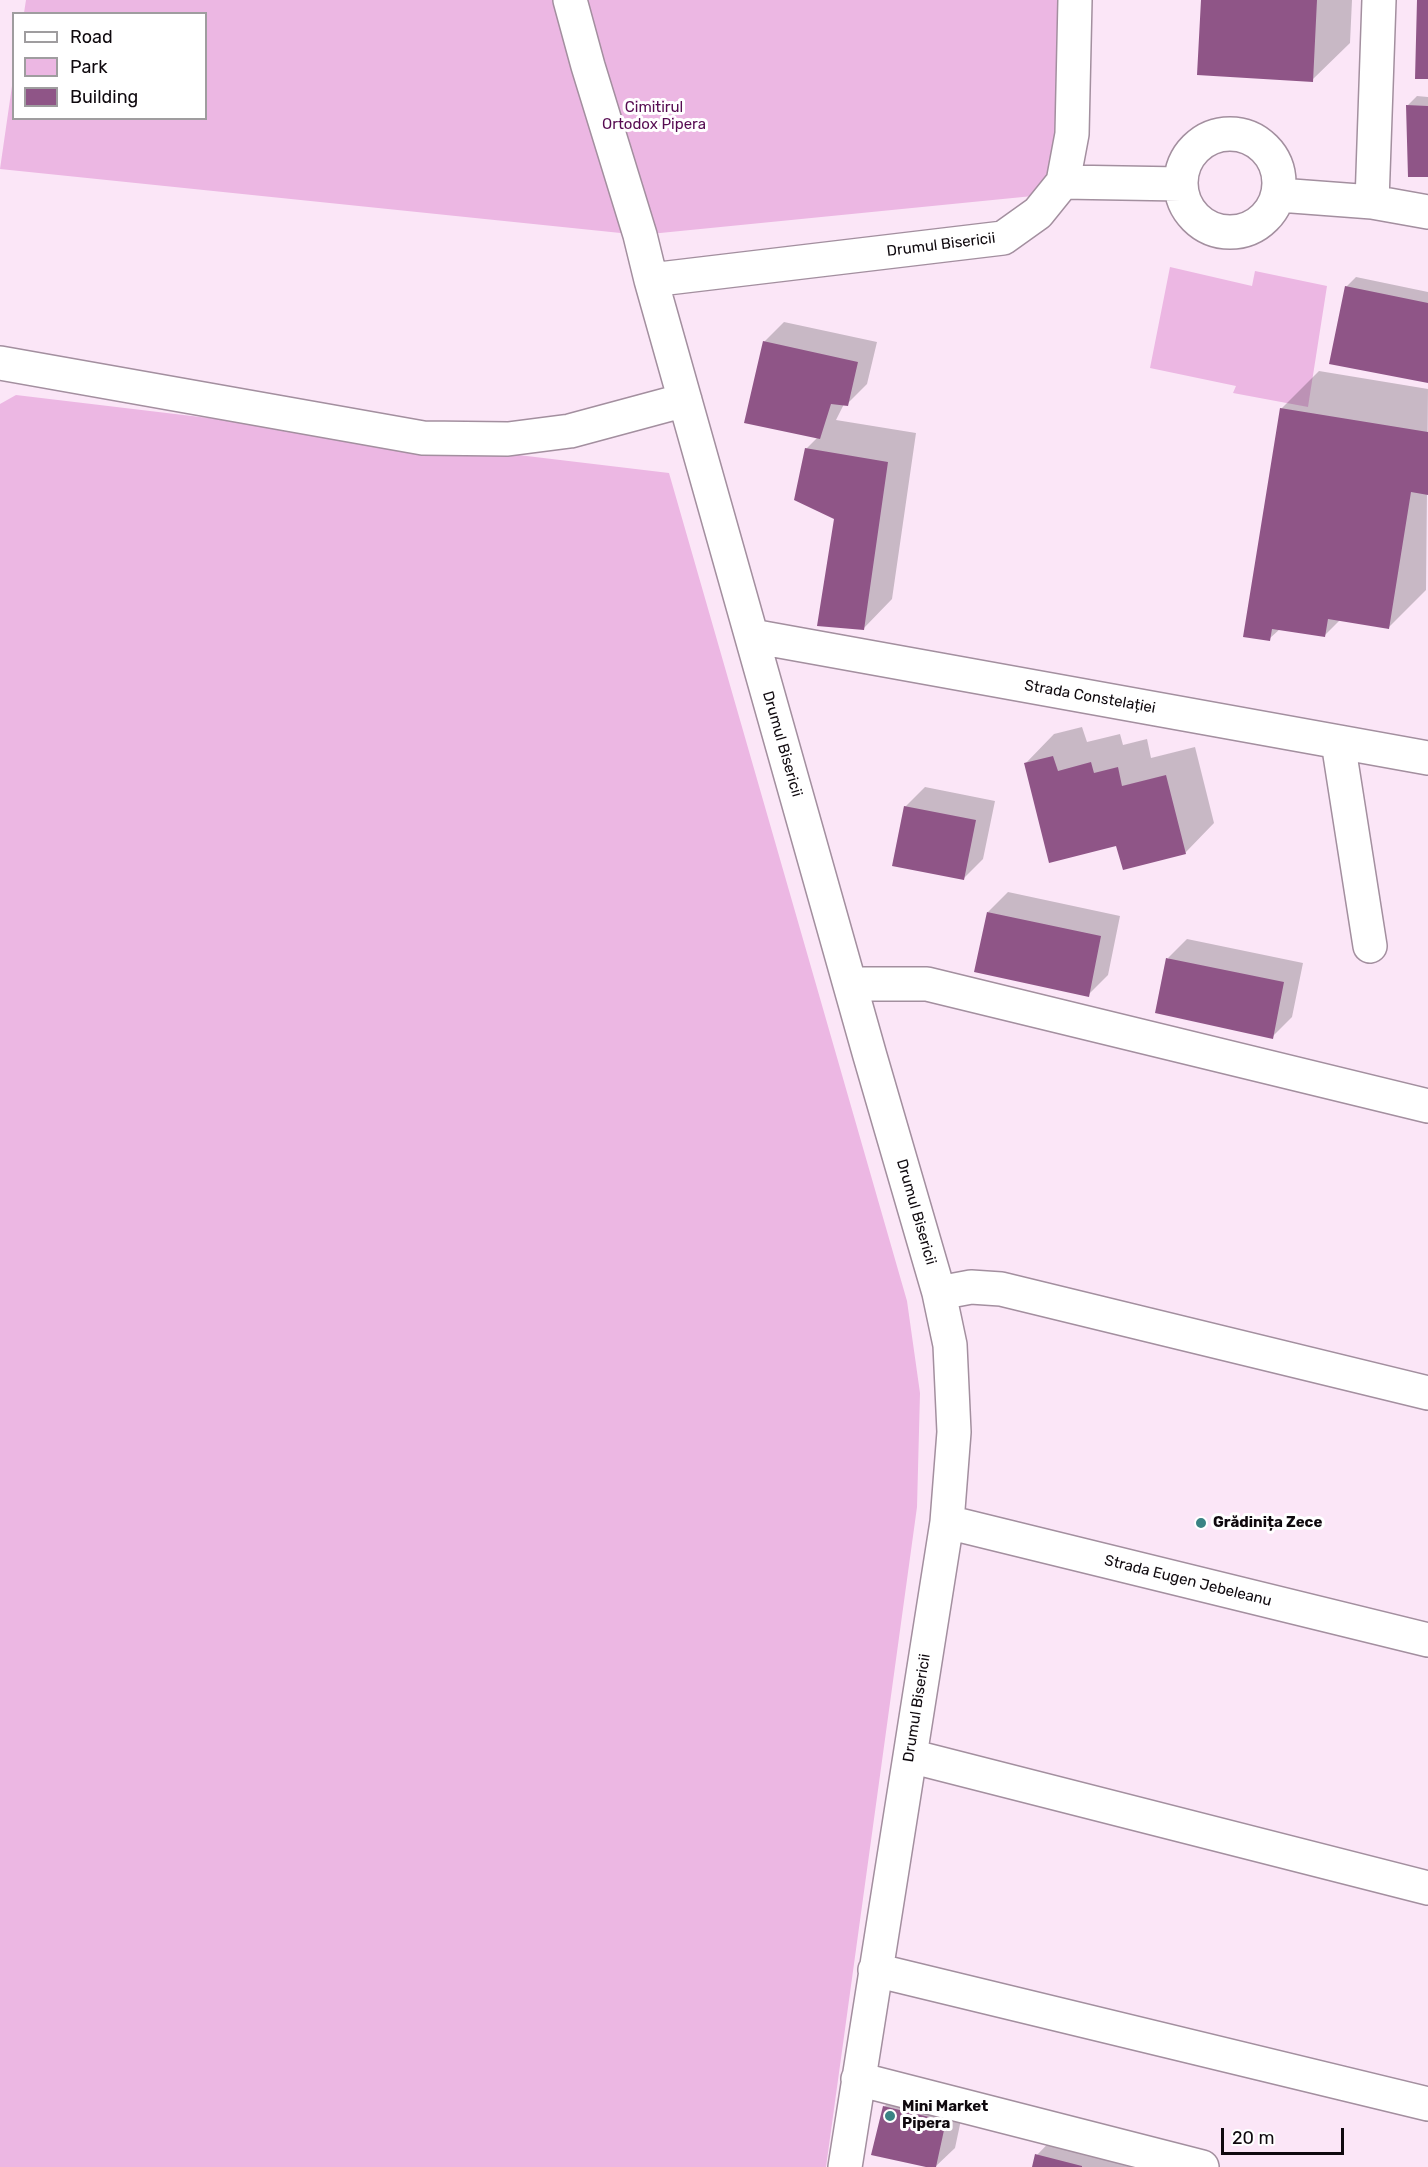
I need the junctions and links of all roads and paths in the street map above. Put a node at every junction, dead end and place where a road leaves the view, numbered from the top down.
1 (570, 0) edge
2 (1075, 0) edge
3 (1379, 0) edge
4 (1063, 182) junction
5 (1181, 184) junction
6 (1279, 195) junction
7 (1372, 202) junction
8 (1428, 212) edge
9 (651, 280) junction
10 (0, 363) edge
11 (685, 400) junction
12 (752, 636) junction
13 (1338, 742) junction
14 (1428, 758) edge
15 (1370, 946) dead end
16 (850, 984) junction
17 (1428, 1106) edge
18 (939, 1293) junction
19 (1428, 1393) edge
20 (947, 1522) junction
21 (1428, 1641) edge
22 (909, 1756) junction
23 (1428, 1888) edge
24 (875, 1970) junction
25 (858, 2079) junction
26 (1428, 2104) edge
27 (845, 2167) edge
28 (1202, 2167) edge

1 - 9 street, Drumul Bisericii
2 - 4 street, Drumul Bisericii
3 - 7 street
4 - 5 street
4 - 9 street, Drumul Bisericii
5 - 6 street
5 - 6 street
6 - 7 street
7 - 8 street
9 - 11 street, Drumul Bisericii
10 - 11 street
11 - 12 street, Drumul Bisericii
12 - 13 street, Strada Constelației
12 - 16 street, Drumul Bisericii
13 - 14 street, Strada Constelației
13 - 15 street
16 - 17 street
16 - 18 street, Drumul Bisericii
18 - 19 street
18 - 20 street, Drumul Bisericii
20 - 21 street, Strada Eugen Jebeleanu
20 - 22 street, Drumul Bisericii
22 - 23 street
22 - 24 street, Drumul Bisericii
24 - 25 street, Drumul Bisericii
24 - 26 street
25 - 27 street, Drumul Bisericii
25 - 28 street

